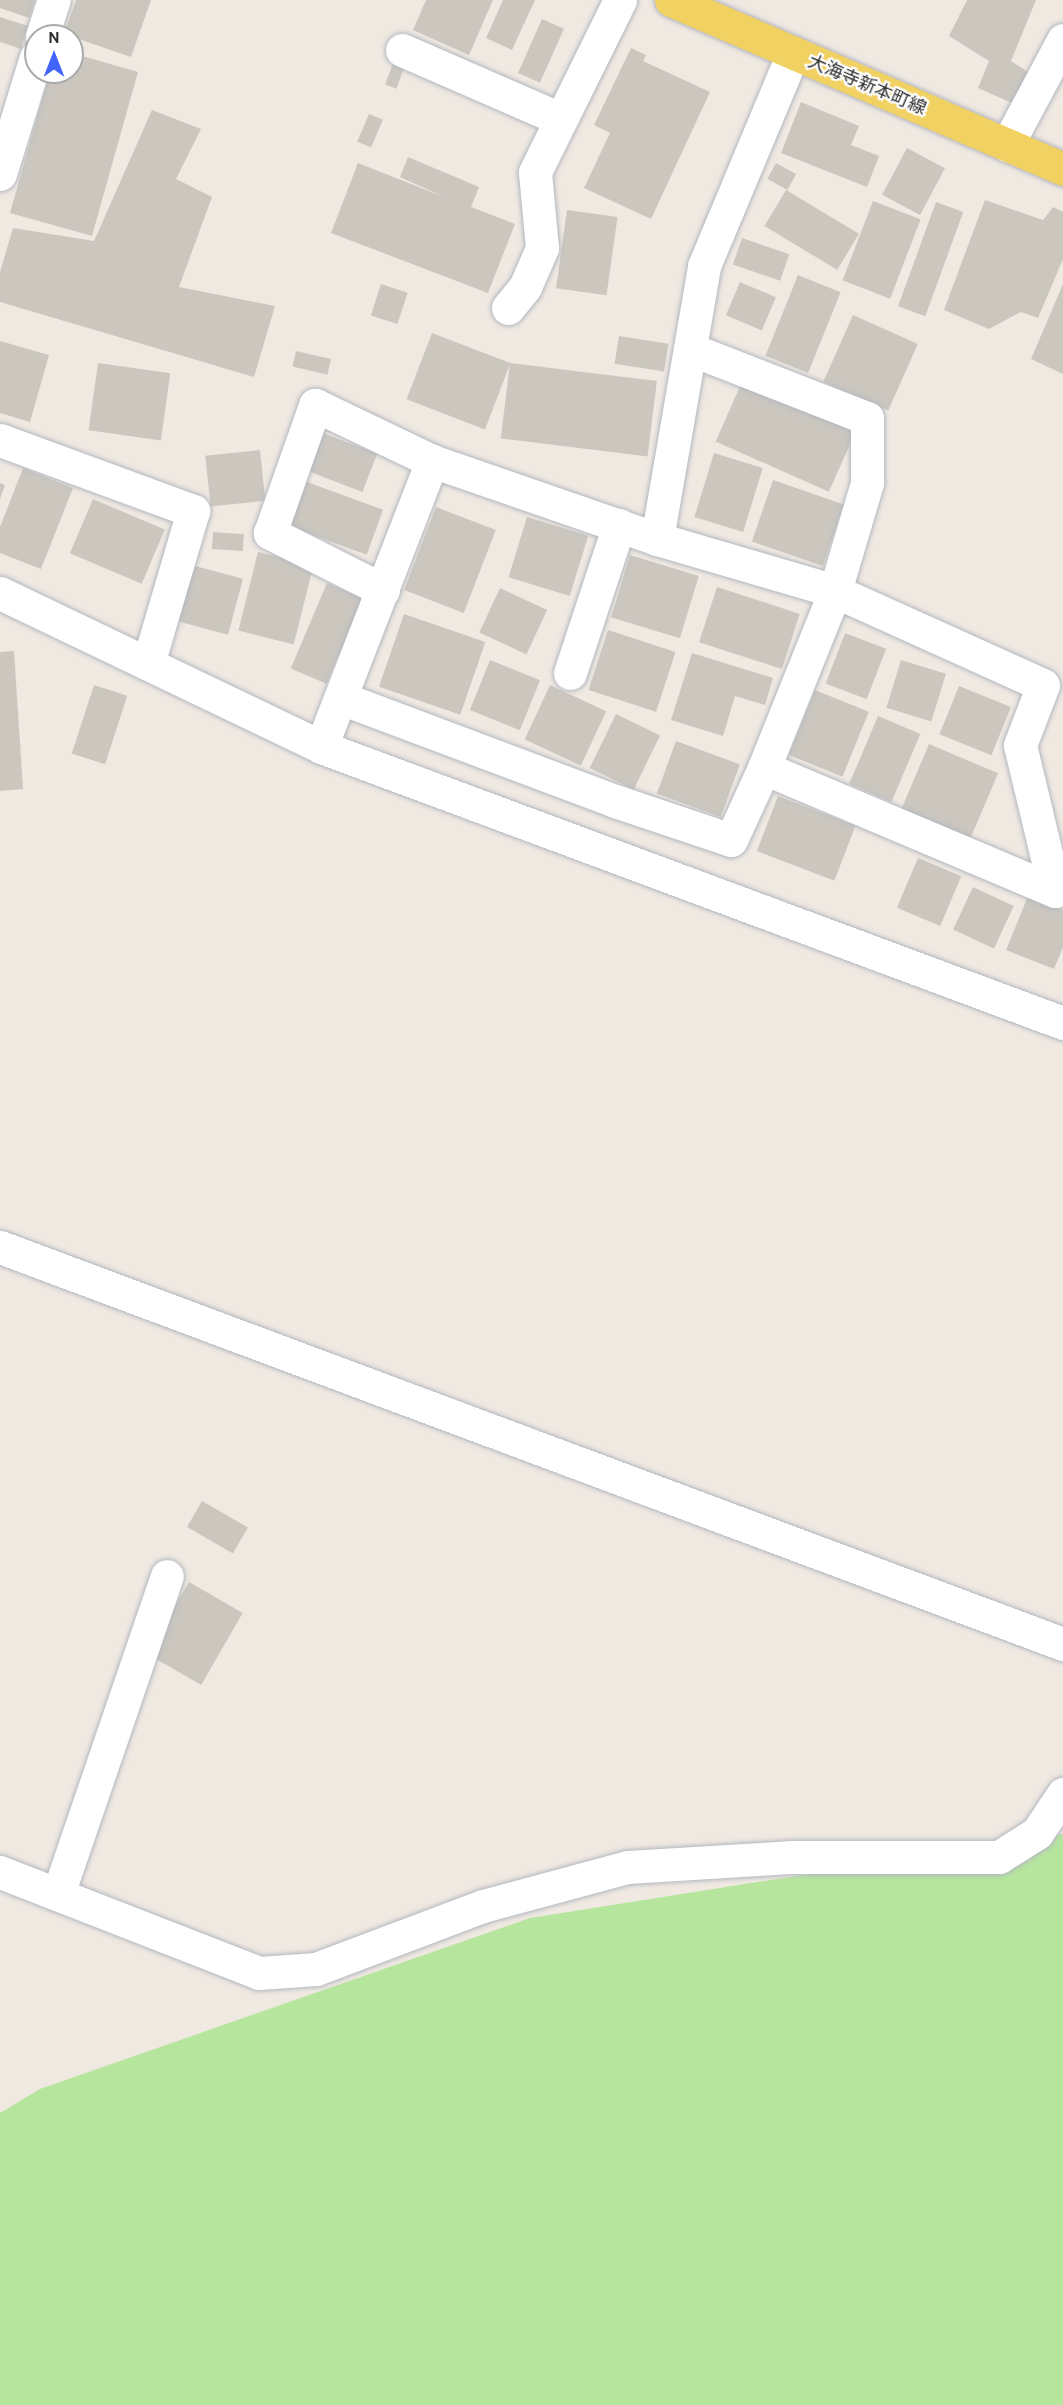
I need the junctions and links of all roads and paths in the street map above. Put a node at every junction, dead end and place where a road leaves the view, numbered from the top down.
1 (54, 0) edge
2 (621, 0) edge
3 (671, 0) edge
4 (46, 24) edge
5 (1063, 39) edge
6 (402, 50) dead end
7 (793, 53) junction
8 (28, 84) edge
9 (561, 119) junction
10 (1007, 145) junction
11 (1063, 169) edge
12 (0, 174) edge
13 (508, 308) dead end
14 (690, 349) junction
15 (0, 441) edge
16 (432, 461) junction
17 (619, 525) junction
18 (657, 539) junction
19 (383, 590) junction
20 (835, 591) junction
21 (0, 593) edge
22 (148, 664) junction
23 (570, 673) dead end
24 (341, 698) junction
25 (321, 747) junction
26 (764, 768) junction
27 (1063, 1023) edge
28 (0, 1247) edge
29 (167, 1576) dead end
30 (1063, 1644) edge
31 (1063, 1794) edge
32 (0, 1872) edge
33 (58, 1894) junction

1 - 4 street
2 - 9 street
3 - 7 main road, 大海寺新本町線
5 - 10 street
6 - 9 street
7 - 10 main road, 大海寺新本町線
7 - 14 street
8 - 12 street
9 - 13 street
10 - 11 main road, 大海寺新本町線
14 - 18 street
14 - 20 street
15 - 22 street
16 - 17 street
16 - 19 street
16 - 19 street
17 - 18 street
17 - 23 street
18 - 20 street
19 - 24 street
20 - 26 street
20 - 26 street
21 - 22 street
22 - 25 street
24 - 25 street
24 - 26 street
25 - 27 street
28 - 30 street
29 - 33 street
31 - 33 street
32 - 33 street

